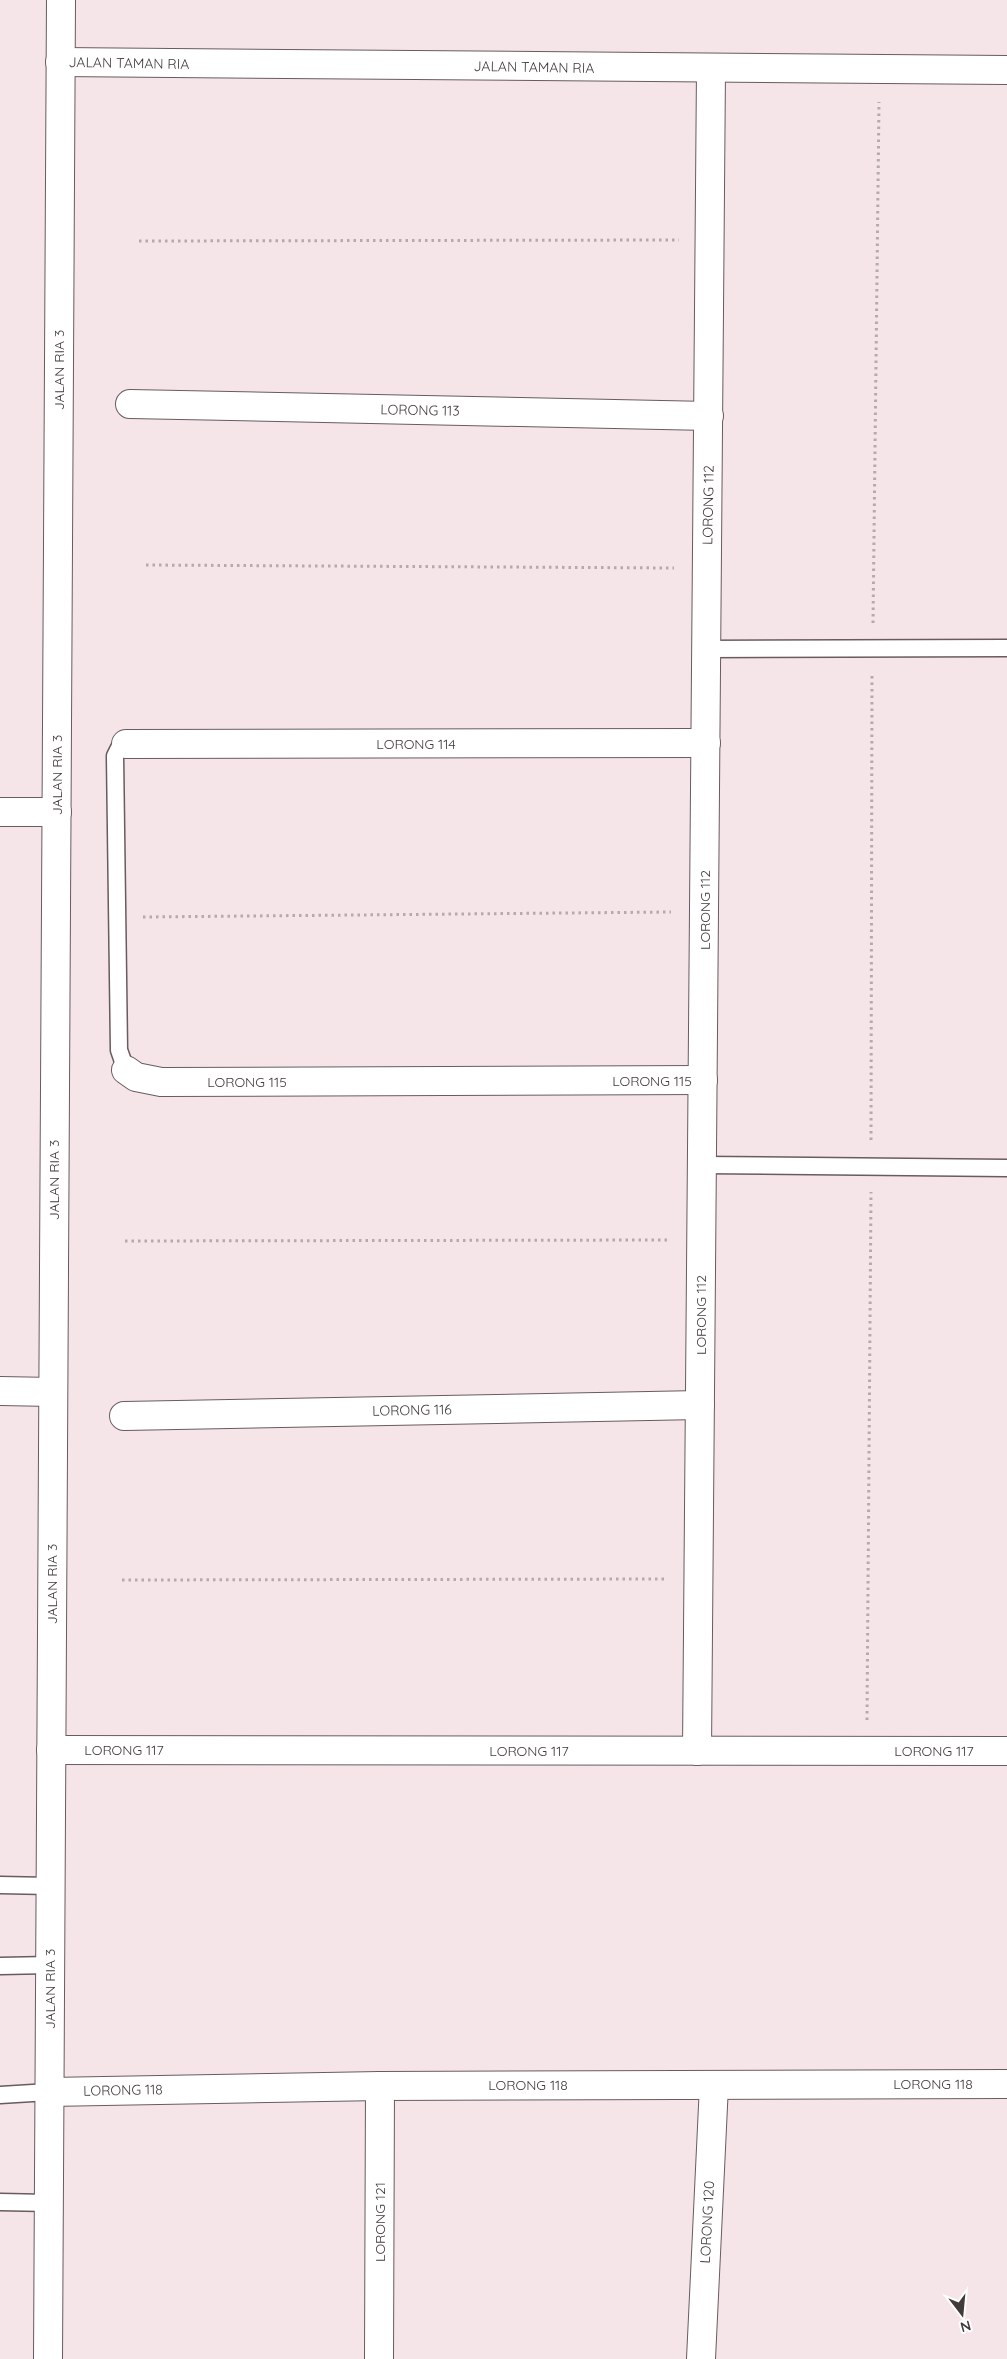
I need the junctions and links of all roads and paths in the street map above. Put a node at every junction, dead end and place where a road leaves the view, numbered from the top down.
1 (61, 0) edge
2 (60, 62) junction
3 (880, 68) junction
4 (711, 69) junction
5 (1007, 70) edge
6 (710, 240) junction
7 (140, 241) dead end
8 (130, 404) dead end
9 (709, 416) junction
10 (146, 565) dead end
11 (708, 568) junction
12 (1007, 648) edge
13 (706, 649) junction
14 (872, 649) junction
15 (126, 744) joint
16 (706, 744) junction
17 (0, 812) edge
18 (56, 812) junction
19 (705, 912) junction
20 (117, 917) junction
21 (126, 1070) joint
22 (703, 1080) junction
23 (702, 1165) junction
24 (871, 1167) junction
25 (1007, 1168) edge
26 (702, 1240) junction
27 (125, 1241) dead end
28 (0, 1392) edge
29 (53, 1392) junction
30 (700, 1405) junction
31 (124, 1416) dead end
32 (699, 1579) junction
33 (122, 1580) dead end
34 (51, 1750) junction
35 (697, 1751) junction
36 (866, 1751) junction
37 (1007, 1751) edge
38 (0, 1885) edge
39 (50, 1886) junction
40 (50, 1965) junction
41 (0, 1966) edge
42 (1007, 2084) edge
43 (714, 2085) junction
44 (380, 2086) junction
45 (49, 2092) junction
46 (0, 2095) edge
47 (0, 2202) edge
48 (49, 2202) junction
49 (48, 2359) edge
50 (379, 2359) edge
51 (701, 2359) edge

1 - 2 street, JALAN RIA 3
2 - 4 street, JALAN TAMAN RIA
2 - 18 street, JALAN RIA 3
3 - 4 street, JALAN TAMAN RIA
3 - 5 street, JALAN TAMAN RIA
3 - 14 path
4 - 6 street, LORONG 112
6 - 7 path
6 - 9 street, LORONG 112
8 - 9 street, LORONG 113
9 - 11 street, LORONG 112
10 - 11 path
11 - 13 street, LORONG 112
12 - 14 lane
13 - 14 lane
13 - 16 street, LORONG 112
14 - 24 path
15 - 16 street, LORONG 114
15 - 20 lane, LORONG 115
16 - 19 street, LORONG 112
17 - 18 street
18 - 29 street, JALAN RIA 3
19 - 20 path
19 - 22 street, LORONG 112
20 - 21 lane, LORONG 115
21 - 22 street, LORONG 115
22 - 23 street, LORONG 112
23 - 24 lane
23 - 26 street, LORONG 112
24 - 25 lane
24 - 36 path
26 - 27 path
26 - 30 street, LORONG 112
28 - 29 street
29 - 34 street, JALAN RIA 3
30 - 31 street, LORONG 116
30 - 32 street, LORONG 112
32 - 33 path
32 - 35 street, LORONG 112
34 - 35 street, LORONG 117
34 - 39 street, JALAN RIA 3
35 - 36 street, LORONG 117
36 - 37 street, LORONG 117
38 - 39 lane
39 - 40 street, JALAN RIA 3
40 - 41 lane
40 - 45 street, JALAN RIA 3
42 - 43 street, LORONG 118
43 - 44 street, LORONG 118
43 - 51 street, LORONG 120
44 - 45 street, LORONG 118
44 - 50 street, LORONG 121
45 - 46 lane
45 - 48 street, JALAN RIA 3
47 - 48 lane
48 - 49 street, JALAN RIA 3

